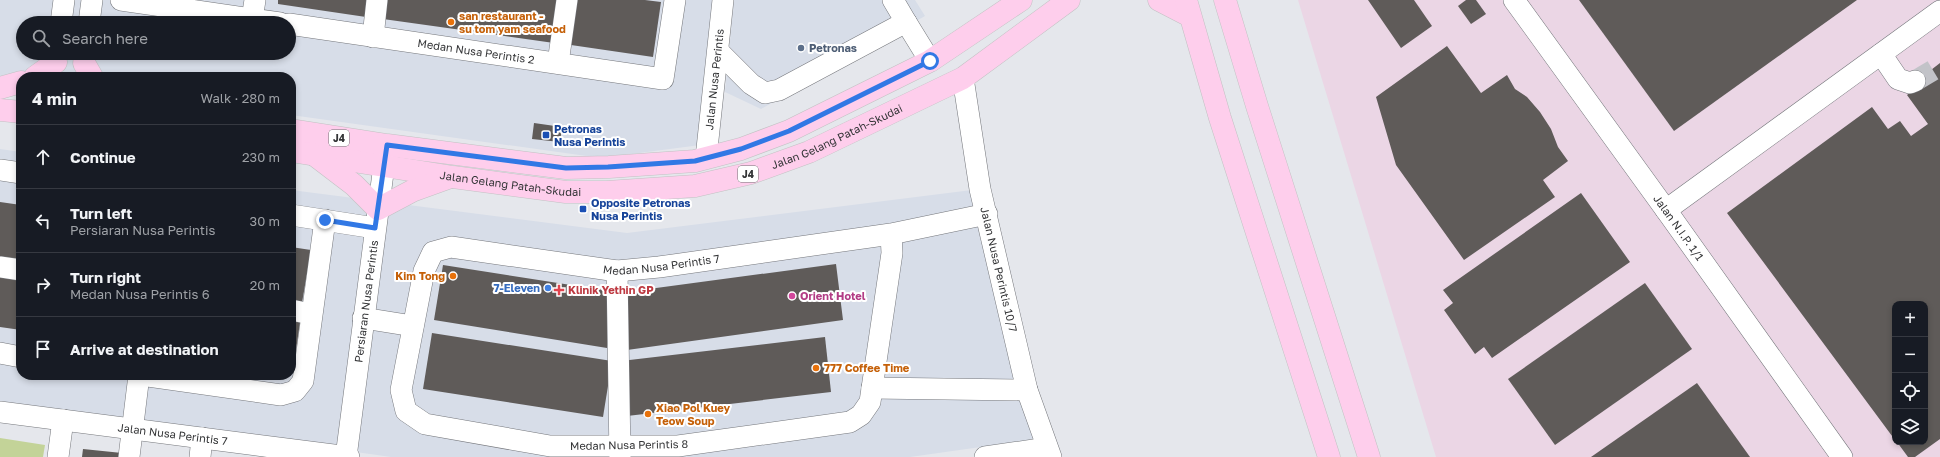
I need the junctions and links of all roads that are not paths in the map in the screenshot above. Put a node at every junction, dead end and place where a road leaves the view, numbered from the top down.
1 (64, 0) edge
2 (92, 0) edge
3 (122, 0) edge
4 (377, 0) edge
5 (567, 0) edge
6 (675, 0) edge
7 (723, 0) edge
8 (894, 0) edge
9 (1021, 0) edge
10 (1069, 0) edge
11 (1159, 0) edge
12 (1514, 0) edge
13 (1226, 2) edge
14 (1188, 8) edge
15 (253, 9) edge
16 (1940, 11) edge
17 (62, 16) edge
18 (90, 16) edge
19 (266, 16) edge
20 (906, 22) junction
21 (296, 25) edge
22 (373, 37) junction
23 (718, 51) junction
24 (1881, 54) junction
25 (930, 61) junction
26 (558, 63) junction
27 (56, 64) edge
28 (43, 72) edge
29 (963, 78) junction
30 (1915, 81) tunnel mouth
31 (16, 84) edge
32 (0, 89) edge
33 (16, 91) edge
34 (0, 110) edge
35 (16, 112) edge
36 (296, 131) edge
37 (296, 152) edge
38 (314, 154) junction
39 (385, 155) junction
40 (706, 158) junction
41 (0, 170) edge
42 (16, 172) edge
43 (453, 177) junction
44 (1666, 210) junction
45 (987, 214) junction
46 (296, 216) edge
47 (376, 219) junction
48 (325, 220) junction
49 (891, 234) junction
50 (0, 267) edge
51 (16, 269) edge
52 (617, 271) junction
53 (296, 311) edge
54 (311, 314) junction
55 (363, 318) junction
56 (413, 326) junction
57 (0, 353) edge
58 (16, 355) edge
59 (139, 380) edge
60 (193, 380) edge
61 (1027, 390) junction
62 (871, 395) junction
63 (0, 412) edge
64 (63, 420) junction
65 (132, 429) junction
66 (201, 448) edge
67 (620, 451) edge
68 (269, 452) edge
69 (1049, 452) edge
70 (58, 457) edge
71 (129, 457) edge
72 (347, 457) edge
73 (985, 457) edge
74 (1329, 457) edge
75 (1369, 457) edge
76 (1842, 457) edge

1 - 17 street
2 - 18 street
3 - 15 street
4 - 22 street
5 - 26 street
6 - 26 street, Medan Nusa Perintis 2
7 - 23 street, Jalan Nusa Perintis
8 - 20 street
9 - 25 main road, Jalan Gelang Patah-Skudai / J4
10 - 29 main road, Jalan Gelang Patah-Skudai / J4
11 - 14 main road
12 - 44 street, Jalan N.I.P. 1/1
13 - 75 main road
14 - 74 main road
15 - 19 street
16 - 24 street
20 - 23 street
20 - 25 street
21 - 22 street, Medan Nusa Perintis 2
22 - 26 street, Medan Nusa Perintis 2
23 - 40 street, Jalan Nusa Perintis
24 - 30 street
24 - 44 street
25 - 40 main road, Jalan Gelang Patah-Skudai / J4
27 - 28 main road
29 - 43 main road, Jalan Gelang Patah-Skudai / J4
29 - 45 street, Jalan Nusa Perintis 10/7
31 - 32 main road
32 - 33 main road
34 - 35 main road
36 - 39 main road, Jalan Gelang Patah-Skudai / J4
37 - 38 main road, Jalan Gelang Patah-Skudai / J4
38 - 39 main road, Jalan Gelang Patah-Skudai / J4
38 - 47 main road
39 - 40 main road, Jalan Gelang Patah-Skudai / J4
39 - 43 main road, Jalan Gelang Patah-Skudai / J4
39 - 47 street, Persiaran Nusa Perintis
41 - 42 street
43 - 47 main road
44 - 76 street, Jalan N.I.P. 1/1
45 - 49 street
45 - 61 street, Jalan Nusa Perintis 10/7
46 - 48 street
47 - 48 street
47 - 55 street, Persiaran Nusa Perintis
48 - 54 street
49 - 52 street, Medan Nusa Perintis 7
49 - 62 street
50 - 51 street
52 - 56 street, Medan Nusa Perintis 7
52 - 67 street
53 - 54 street
54 - 60 street
55 - 56 street
55 - 72 street, Persiaran Nusa Perintis
56 - 67 street, Medan Nusa Perintis 8
57 - 58 street
59 - 65 street
61 - 62 street
61 - 69 street, Jalan Nusa Perintis 10/7
62 - 67 street, Medan Nusa Perintis 8
63 - 64 street, Jalan Nusa Perintis 7
64 - 65 street, Jalan Nusa Perintis 7
64 - 70 street
65 - 66 street, Jalan Nusa Perintis 7
65 - 71 street
66 - 68 street, Jalan Nusa Perintis 7
68 - 72 street, Jalan Nusa Perintis 7
69 - 73 street

